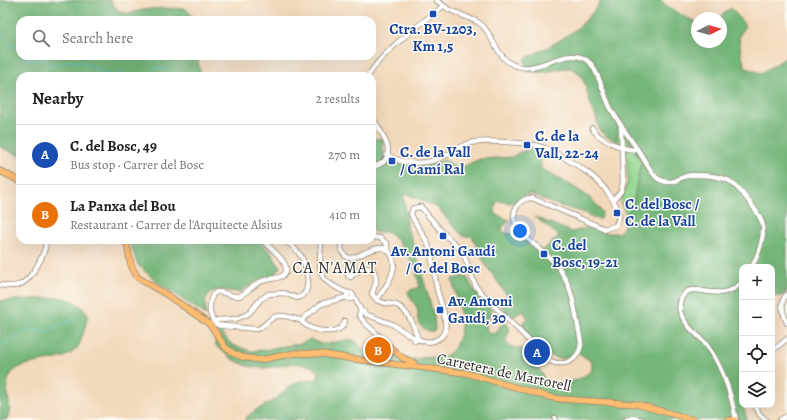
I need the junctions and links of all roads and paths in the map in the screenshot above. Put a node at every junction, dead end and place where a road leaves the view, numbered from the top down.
1 (436, 0) edge
2 (442, 6) junction
3 (371, 72) edge
4 (376, 124) edge
5 (621, 125) junction
6 (592, 128) dead end
7 (622, 147) junction
8 (638, 150) junction
9 (387, 155) junction
10 (376, 165) edge
11 (0, 168) edge
12 (0, 171) edge
13 (16, 175) edge
14 (16, 179) edge
15 (613, 200) junction
16 (376, 238) edge
17 (45, 244) edge
18 (127, 244) edge
19 (266, 244) edge
20 (289, 244) edge
21 (321, 244) edge
22 (341, 244) edge
23 (387, 249) junction
24 (753, 264) edge
25 (354, 272) dead end
26 (0, 286) edge
27 (739, 286) edge
28 (787, 294) edge
29 (348, 295) junction
30 (377, 300) junction
31 (362, 314) junction
32 (215, 319) junction
33 (301, 320) junction
34 (344, 321) dead end
35 (787, 323) edge
36 (416, 338) junction
37 (787, 339) edge
38 (387, 345) joint
39 (775, 348) edge
40 (392, 353) junction
41 (323, 354) junction
42 (374, 358) junction
43 (392, 361) junction
44 (383, 363) junction
45 (414, 363) junction
46 (402, 365) junction
47 (466, 374) junction
48 (756, 408) edge
49 (787, 417) edge
50 (626, 420) edge
51 (643, 420) edge
52 (694, 420) edge
53 (732, 420) edge
54 (766, 420) edge
55 (780, 420) edge

1 - 2 street
2 - 3 street
2 - 5 street
4 - 9 street
5 - 7 street
5 - 8 street
6 - 7 street
7 - 8 street
7 - 15 street
8 - 24 street
9 - 10 street
9 - 15 street
11 - 13 main road
12 - 14 main road
15 - 36 street
16 - 23 street
17 - 26 street
18 - 41 main road, Carretera de Martorell
19 - 32 street
20 - 32 street
21 - 29 street
22 - 23 street
23 - 30 street
25 - 30 street
27 - 53 street
28 - 35 street
29 - 31 street
29 - 33 street
30 - 36 street
31 - 36 street
31 - 38 street
32 - 33 street
33 - 34 street
37 - 39 street
38 - 40 main road
40 - 42 main road
40 - 43 main road
40 - 45 main road
41 - 42 main road
41 - 44 main road, Carretera de Martorell
42 - 43 main road
43 - 44 main road
43 - 45 main road
43 - 46 main road
44 - 46 main road, Carretera de Martorell
45 - 47 main road
46 - 47 main road, Carretera de Martorell
47 - 52 main road, Carretera de Martorell
48 - 54 street
49 - 55 street
50 - 51 street

